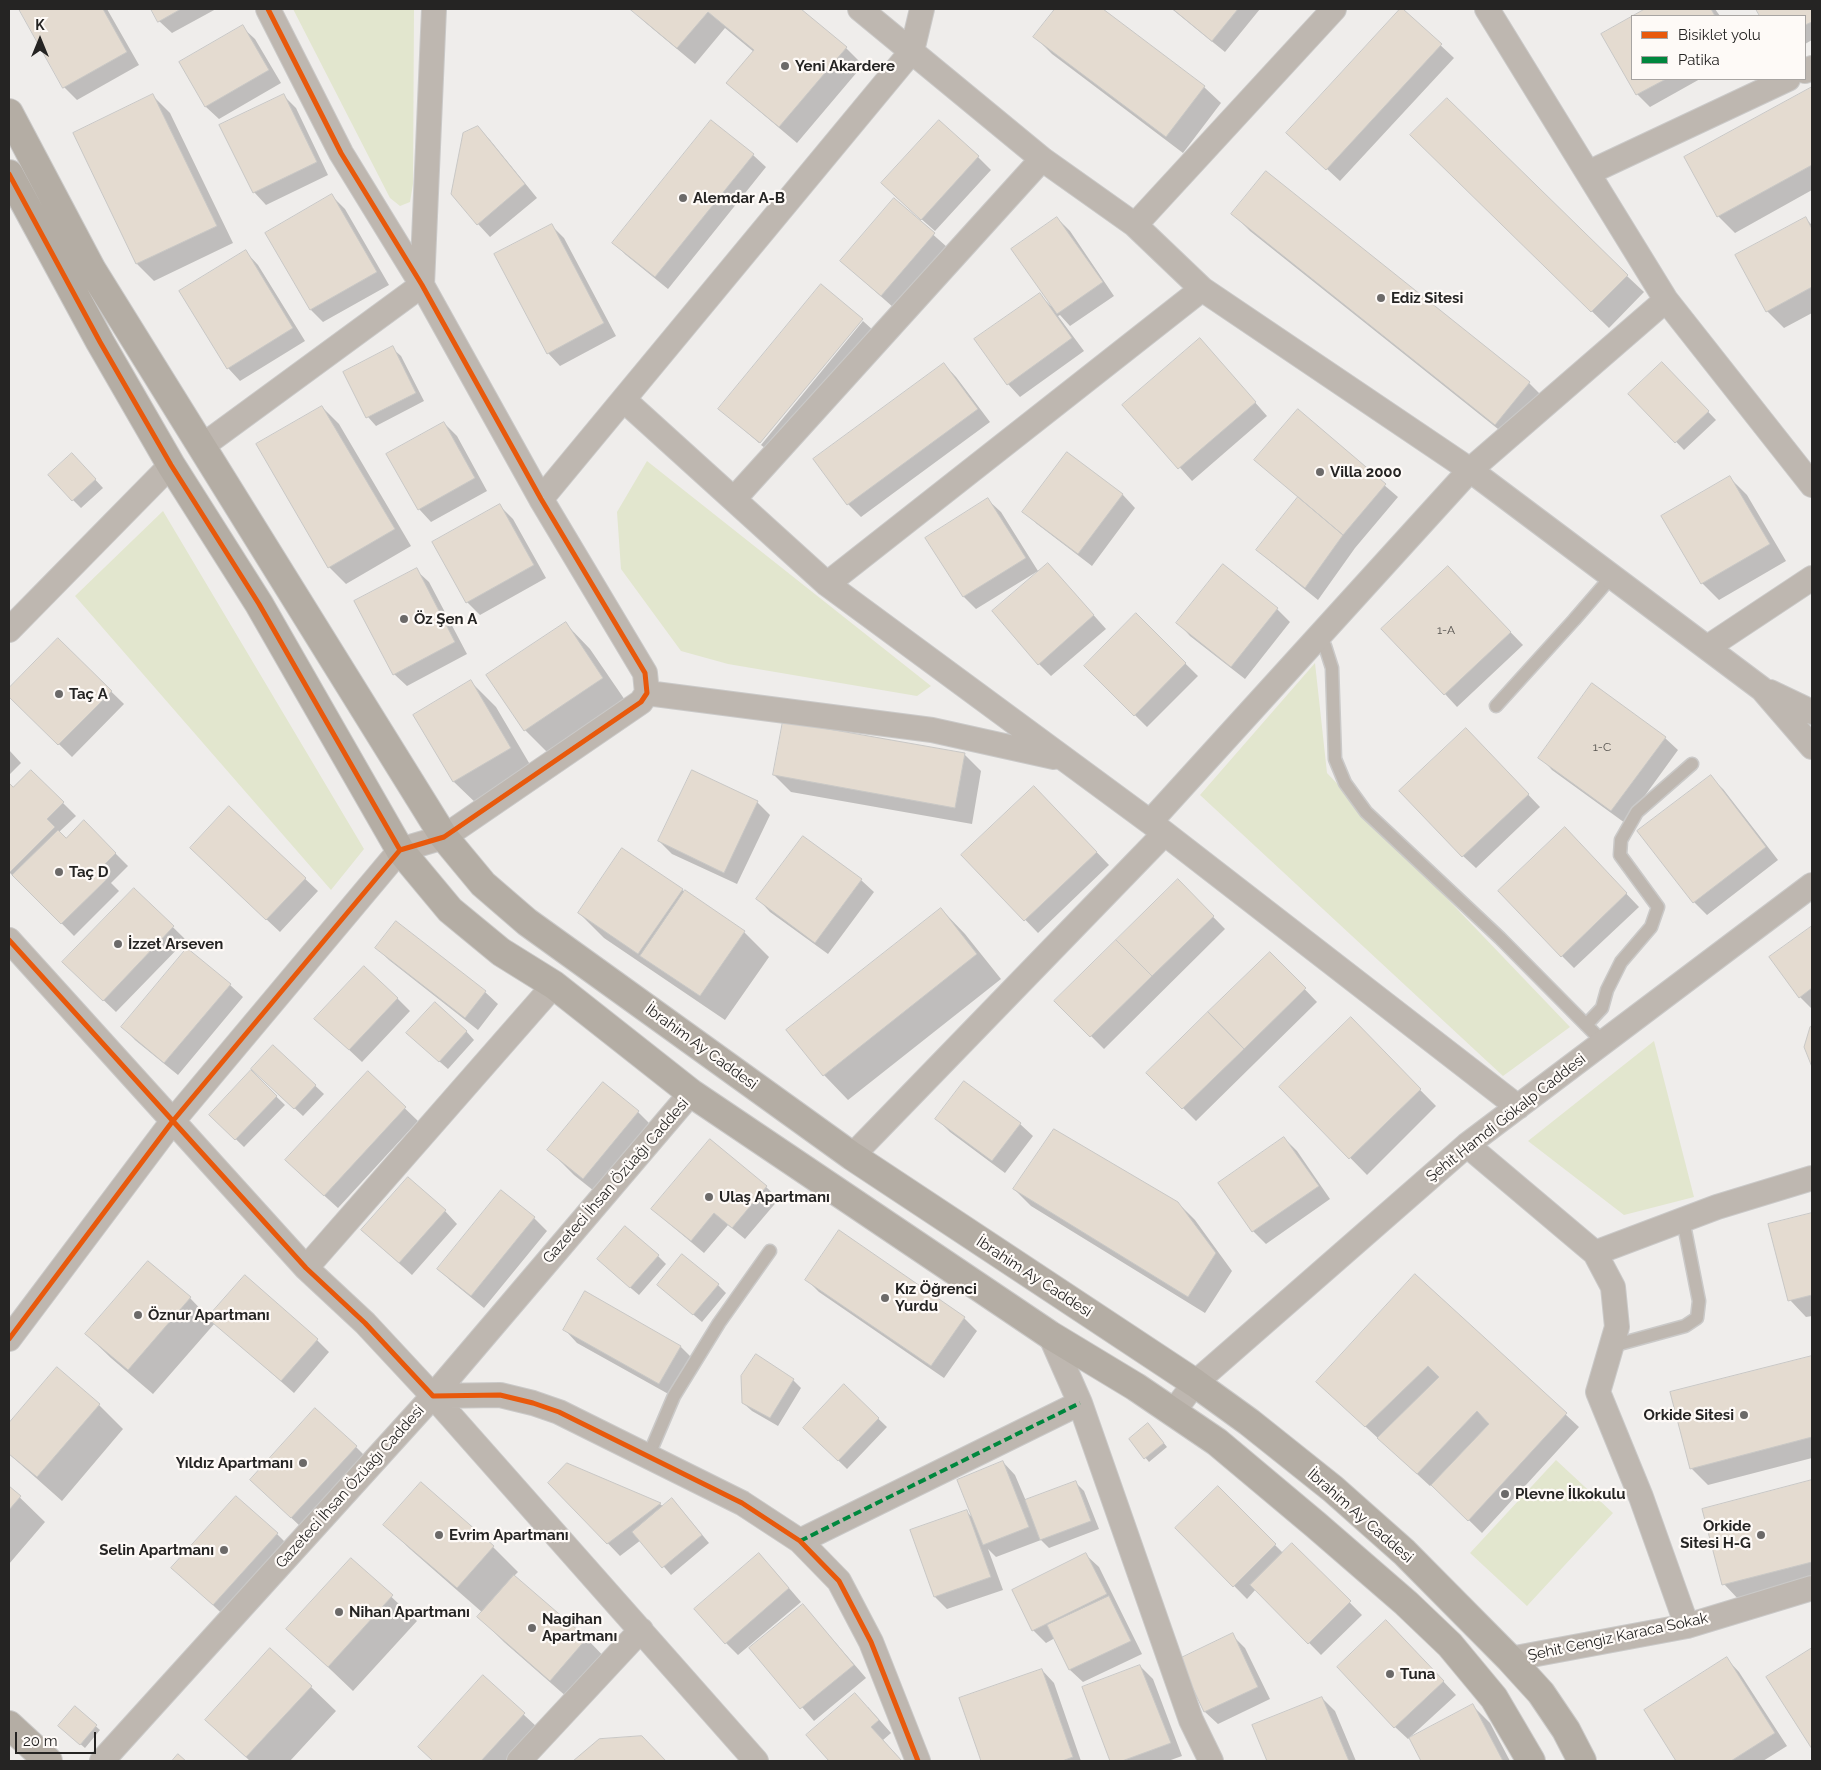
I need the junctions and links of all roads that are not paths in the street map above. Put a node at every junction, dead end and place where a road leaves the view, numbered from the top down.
1 (268, 9) edge
2 (434, 9) edge
3 (860, 9) edge
4 (922, 9) edge
5 (1334, 9) edge
6 (1487, 9) edge
7 (912, 51) junction
8 (1786, 80) edge
9 (9, 113) edge
10 (1042, 159) junction
11 (1588, 173) junction
12 (9, 174) edge
13 (1135, 225) junction
14 (422, 285) junction
15 (1202, 289) junction
16 (1666, 300) junction
17 (624, 400) junction
18 (201, 447) junction
19 (171, 465) junction
20 (1470, 470) junction
21 (1812, 484) edge
22 (542, 499) junction
23 (734, 499) junction
24 (1612, 576) junction
25 (1812, 578) edge
26 (827, 584) junction
27 (9, 630) edge
28 (1318, 637) junction
29 (1708, 647) junction
30 (1762, 688) junction
31 (647, 693) junction
32 (1496, 706) dead end
33 (1812, 712) edge
34 (1812, 747) edge
35 (1065, 760) junction
36 (1692, 764) dead end
37 (1157, 828) junction
38 (444, 837) junction
39 (400, 850) junction
40 (1812, 885) edge
41 (9, 940) edge
42 (554, 985) junction
43 (1586, 1025) junction
44 (1603, 1042) junction
45 (691, 1093) junction
46 (1518, 1107) junction
47 (172, 1122) junction
48 (1467, 1145) junction
49 (852, 1156) junction
50 (1812, 1178) edge
51 (1683, 1220) junction
52 (770, 1251) dead end
53 (1595, 1254) junction
54 (306, 1268) junction
55 (1050, 1335) junction
56 (9, 1339) edge
57 (1612, 1346) junction
58 (1195, 1383) junction
59 (433, 1396) junction
60 (1080, 1403) junction
61 (1173, 1412) junction
62 (648, 1456) junction
63 (800, 1541) junction
64 (1812, 1588) edge
65 (1687, 1626) junction
66 (641, 1630) junction
67 (1510, 1659) junction
68 (9, 1725) edge
69 (48, 1761) edge
70 (102, 1761) edge
71 (519, 1761) edge
72 (756, 1761) edge
73 (918, 1761) edge
74 (1211, 1761) edge
75 (1531, 1761) edge
76 (1582, 1761) edge

1 - 14 street
2 - 14 street
3 - 7 street
4 - 7 street
5 - 13 street
6 - 11 street
7 - 10 street
7 - 17 street
8 - 11 street
9 - 18 main road, İbrahim Ay Caddesi
10 - 13 street
10 - 23 street
11 - 16 street
12 - 19 main road
13 - 15 street
14 - 18 street
14 - 22 street
15 - 20 street
15 - 26 street
16 - 20 street
16 - 21 street
17 - 22 street
17 - 23 street
18 - 38 main road, İbrahim Ay Caddesi
19 - 27 street
19 - 39 main road
20 - 24 street
20 - 28 street
22 - 31 street
23 - 26 street
24 - 29 street
24 - 32 lane
25 - 29 street
26 - 35 street
28 - 37 street
28 - 43 lane
29 - 30 street
30 - 33 street
30 - 34 street
31 - 35 street
31 - 38 street
35 - 37 street
36 - 43 lane
37 - 46 street
37 - 49 street
38 - 39 street
38 - 49 main road, İbrahim Ay Caddesi
39 - 42 main road
39 - 47 street
40 - 44 street, Şehit Hamdi Gökalp Caddesi
41 - 47 street
42 - 45 main road
42 - 54 street
43 - 44 lane
44 - 46 street, Şehit Hamdi Gökalp Caddesi
45 - 55 main road
45 - 59 street, Gazeteci İhsan Özüağı Caddesi
46 - 48 street, Şehit Hamdi Gökalp Caddesi
47 - 54 street
47 - 56 street
48 - 53 street
48 - 58 street, Şehit Hamdi Gökalp Caddesi
49 - 58 main road, İbrahim Ay Caddesi
50 - 51 street
51 - 53 street
51 - 57 lane
52 - 62 lane
53 - 57 street
54 - 59 street
55 - 60 street
55 - 61 main road
57 - 65 street
58 - 61 street, Şehit Hamdi Gökalp Caddesi
58 - 67 main road, İbrahim Ay Caddesi
59 - 62 street
59 - 66 street
59 - 70 street, Gazeteci İhsan Özüağı Caddesi
60 - 63 street
60 - 74 street
61 - 75 main road
62 - 63 street
63 - 73 street
64 - 65 street, Şehit Cengiz Karaca Sokak
65 - 67 street, Şehit Cengiz Karaca Sokak
66 - 71 street
66 - 72 street
67 - 76 main road, İbrahim Ay Caddesi
68 - 69 main road

